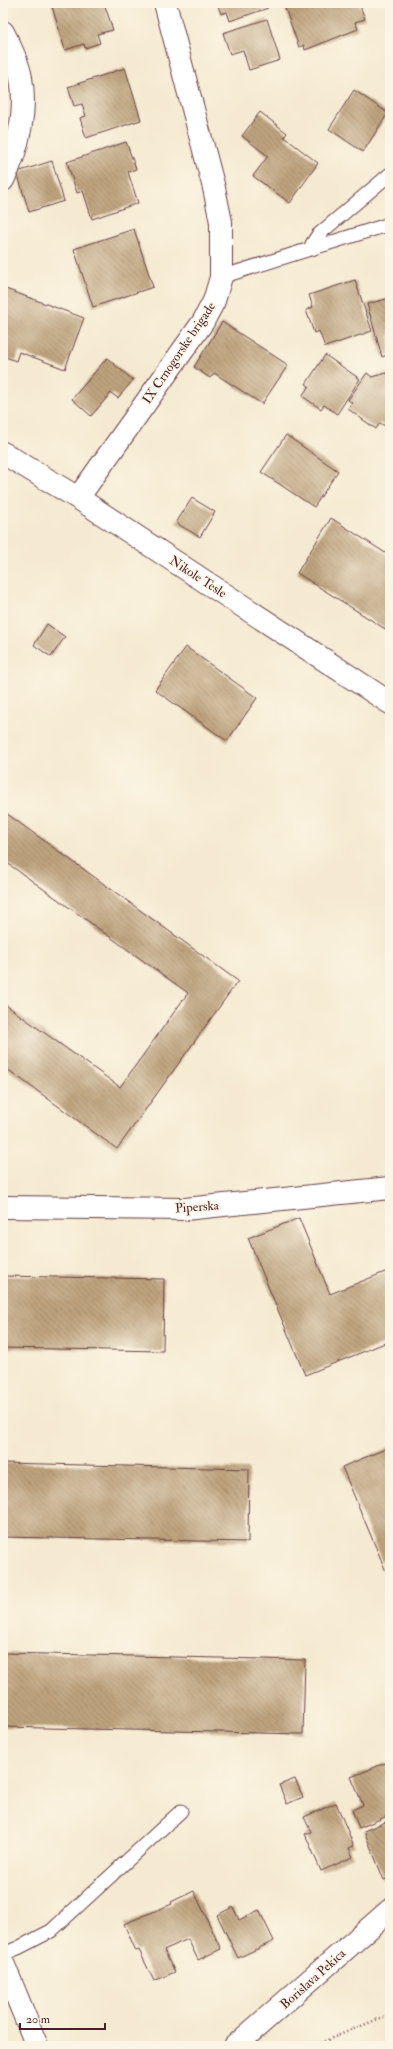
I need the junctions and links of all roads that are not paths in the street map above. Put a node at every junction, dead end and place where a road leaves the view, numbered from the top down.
1 (165, 3) edge
2 (3, 32) edge
3 (390, 174) edge
4 (3, 180) edge
5 (390, 224) edge
6 (312, 249) junction
7 (221, 277) junction
8 (3, 454) edge
9 (78, 498) junction
10 (390, 704) edge
11 (390, 1188) edge
12 (3, 1207) edge
13 (181, 1811) dead end
14 (390, 1910) edge
15 (3, 1954) edge
16 (3, 1963) edge
17 (36, 2046) edge
18 (235, 2046) edge

1 - 7 street, IX Crnogorske brigade
2 - 4 street
3 - 6 lane
5 - 6 lane
6 - 7 lane
7 - 9 street, IX Crnogorske brigade
8 - 9 street, Nikole Tesle
9 - 10 street, Nikole Tesle
11 - 12 street, Piperska
13 - 15 lane
14 - 18 street, Borislava Pekica
16 - 17 street

